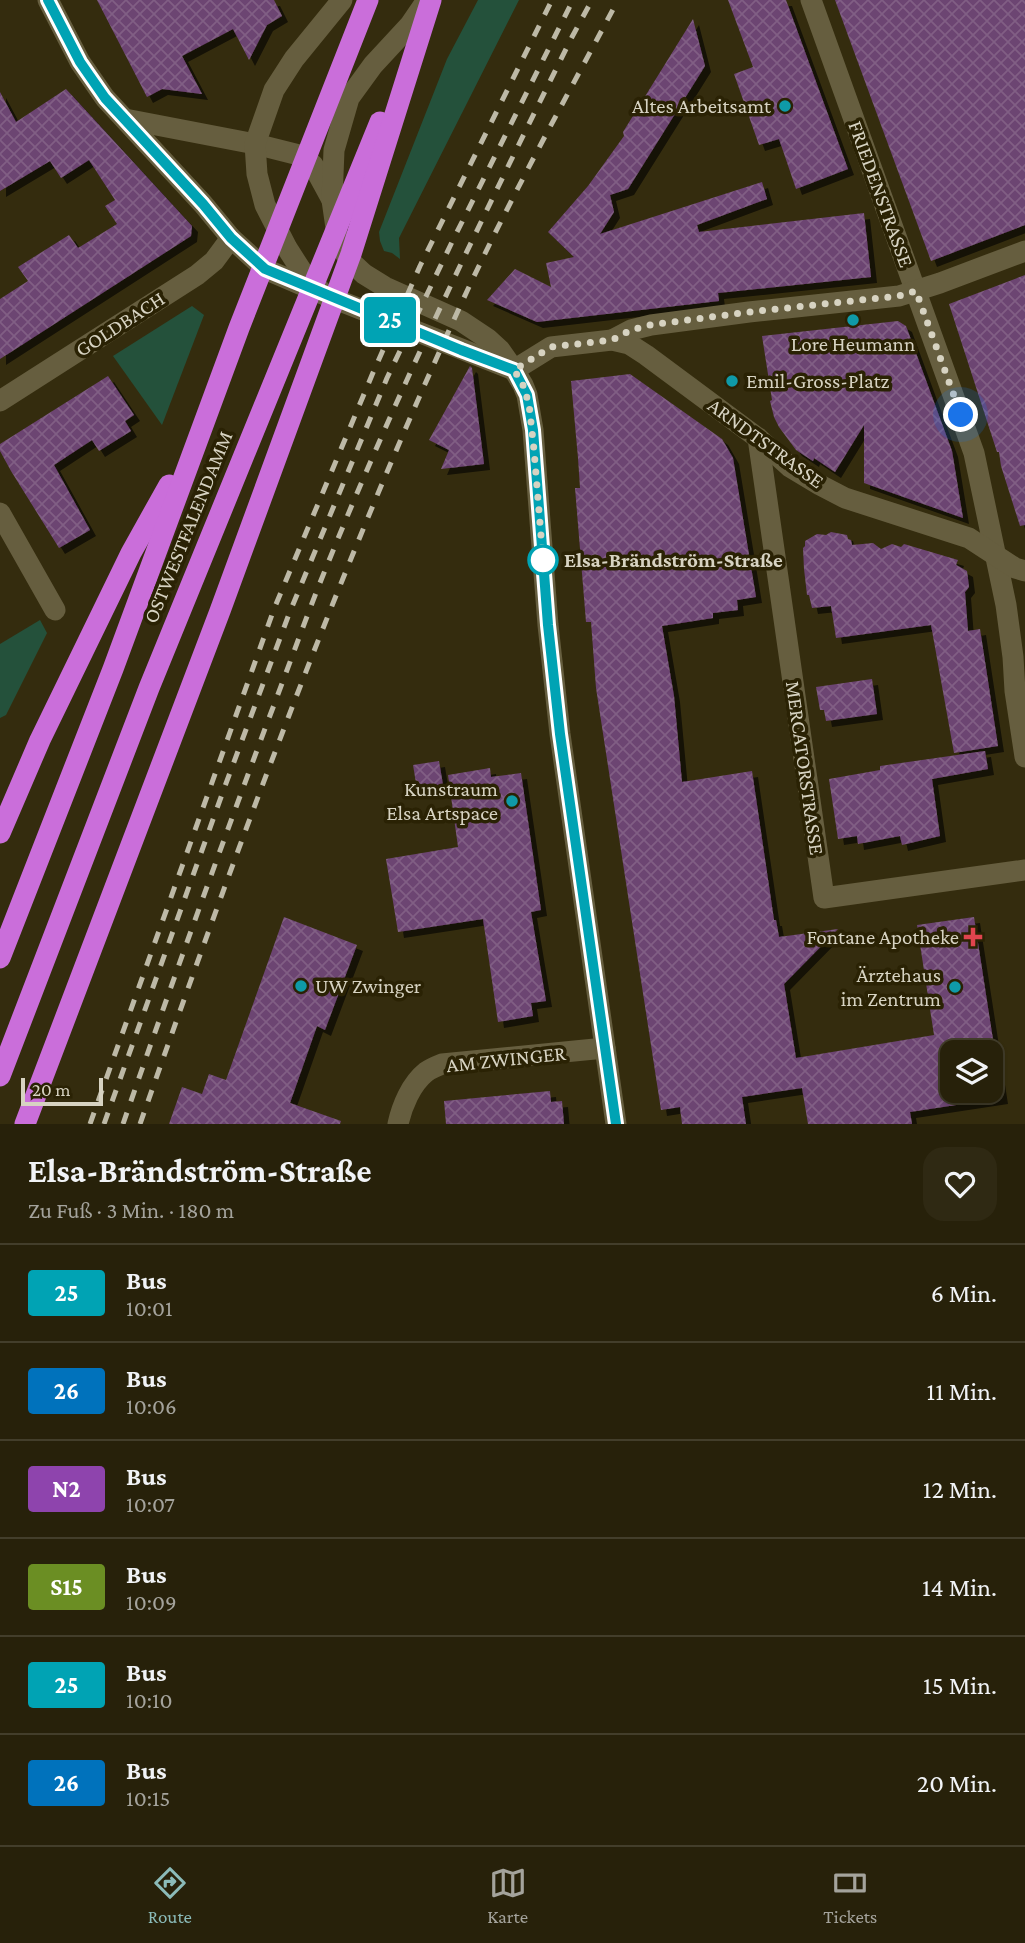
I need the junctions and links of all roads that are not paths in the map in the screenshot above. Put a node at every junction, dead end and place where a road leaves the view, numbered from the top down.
1 (48, 0) edge
2 (342, 0) edge
3 (368, 0) edge
4 (430, 0) edge
5 (811, 0) edge
6 (125, 119) junction
7 (255, 144) junction
8 (332, 200) junction
9 (231, 238) junction
10 (1025, 251) edge
11 (916, 291) junction
12 (325, 295) junction
13 (612, 340) junction
14 (514, 370) junction
15 (0, 401) edge
16 (201, 428) junction
17 (758, 438) junction
18 (0, 513) edge
19 (997, 557) junction
20 (1025, 571) edge
21 (55, 610) dead end
22 (1025, 757) edge
23 (0, 833) edge
24 (1025, 870) edge
25 (0, 958) edge
26 (605, 1048) junction
27 (0, 1076) edge
28 (25, 1124) edge
29 (398, 1124) edge
30 (616, 1124) edge

1 - 6 street
2 - 7 street
3 - 16 highway, OSTWESTFALENDAMM
4 - 8 street
4 - 27 highway, OSTWESTFALENDAMM
4 - 28 highway
5 - 11 street, FRIEDENSTRASSE
6 - 7 street
6 - 9 street
7 - 8 street
7 - 12 street
8 - 14 street
9 - 12 street
9 - 15 street, GOLDBACH
10 - 11 street
11 - 13 street
11 - 19 street, FRIEDENSTRASSE
12 - 14 street
13 - 14 street, ARNDTSTRASSE
13 - 17 street, ARNDTSTRASSE
14 - 26 street
16 - 23 highway
16 - 25 highway, OSTWESTFALENDAMM
17 - 19 street, ARNDTSTRASSE
17 - 24 street, MERCATORSTRASSE
18 - 21 street
19 - 20 street, ARNDTSTRASSE
19 - 22 street, FRIEDENSTRASSE
26 - 29 street, AM ZWINGER
26 - 30 street

